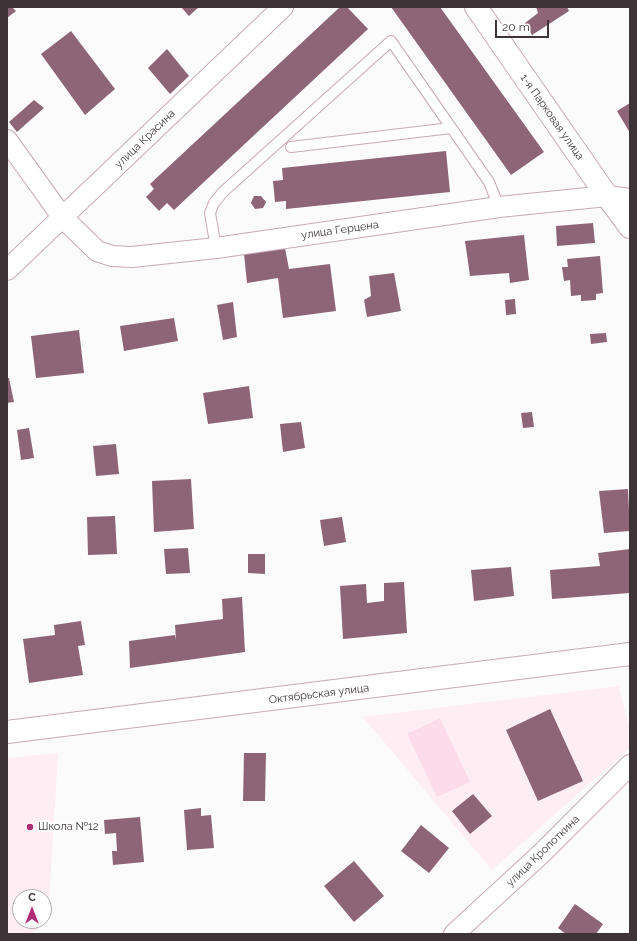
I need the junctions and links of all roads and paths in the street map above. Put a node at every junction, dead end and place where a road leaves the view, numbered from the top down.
1 (282, 7) edge
2 (476, 7) edge
3 (451, 128) junction
4 (7, 140) edge
5 (291, 147) dead end
6 (607, 196) junction
7 (630, 199) edge
8 (499, 207) junction
9 (63, 218) junction
10 (630, 227) edge
11 (216, 248) junction
12 (7, 270) edge
13 (630, 654) edge
14 (7, 732) edge
15 (630, 765) edge
16 (454, 934) edge

1 - 9 street, улица Красина
2 - 6 street, 1-я Парковая улица
3 - 5 lane
3 - 8 lane
3 - 11 lane
4 - 9 street, улица Герцена
6 - 7 street, улица Герцена
6 - 8 street, улица Герцена
6 - 10 street, 1-я Парковая улица
8 - 11 street, улица Герцена
9 - 11 street, улица Герцена
9 - 12 street, улица Красина
13 - 14 street, Октябрьская улица
15 - 16 street, улица Кропоткина

